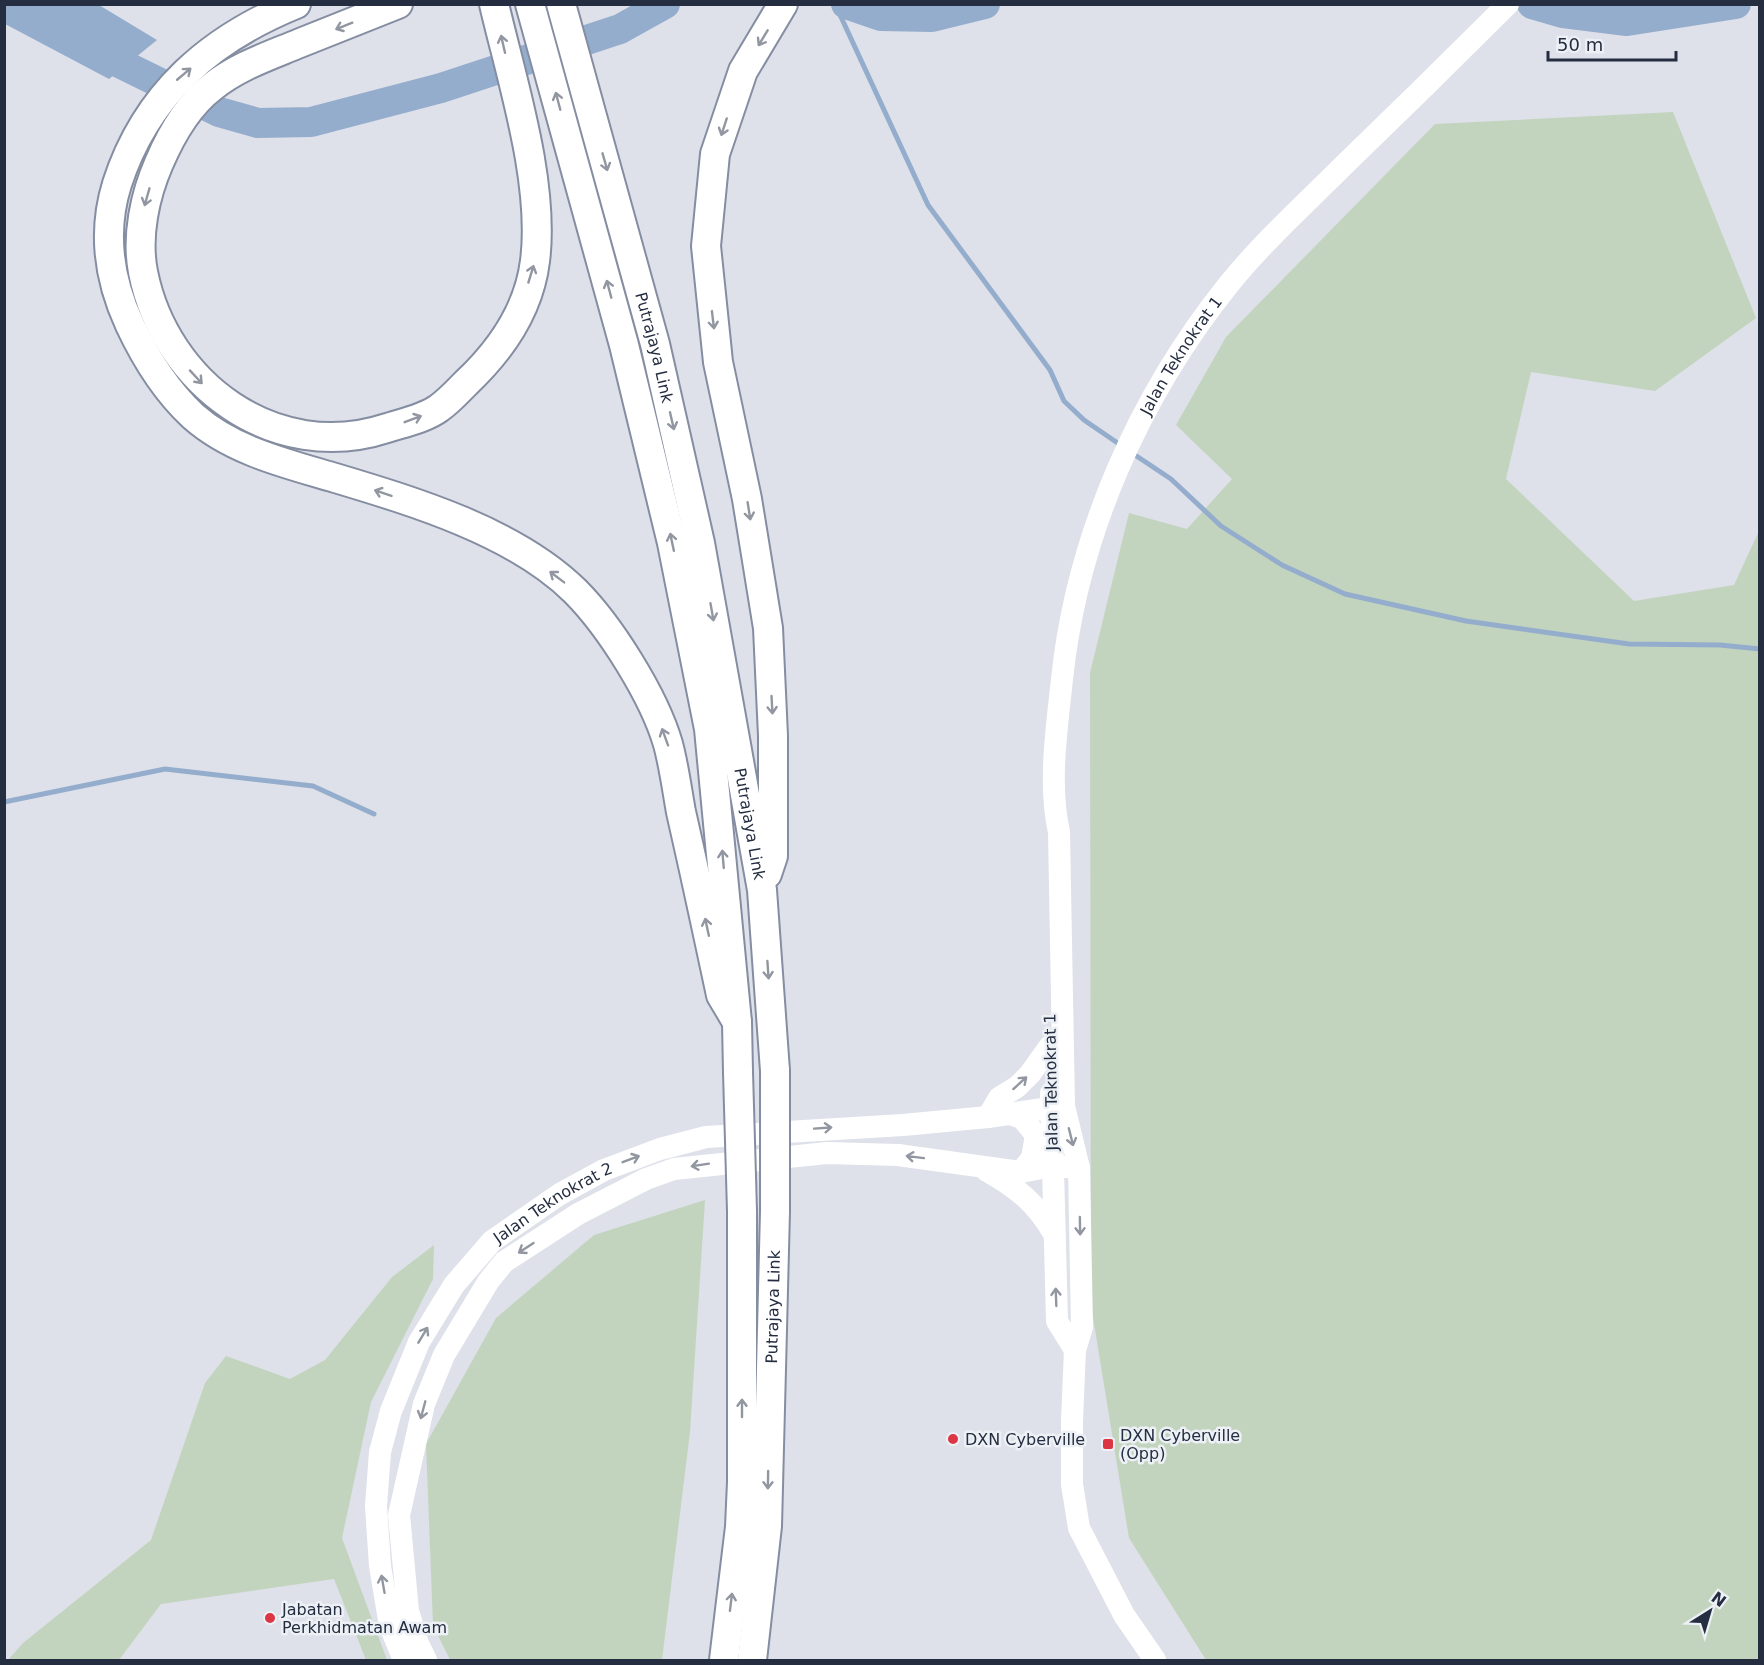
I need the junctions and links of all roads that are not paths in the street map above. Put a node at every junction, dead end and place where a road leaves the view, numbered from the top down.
1 (296, 4) edge
2 (398, 4) edge
3 (494, 4) edge
4 (530, 4) edge
5 (561, 4) edge
6 (783, 4) edge
7 (1508, 4) edge
8 (1054, 811) junction
9 (762, 890) junction
10 (737, 1022) junction
11 (1050, 1046) junction
12 (1057, 1106) junction
13 (1010, 1114) junction
14 (988, 1117) junction
15 (973, 1164) junction
16 (1052, 1166) junction
17 (1079, 1168) junction
18 (1021, 1172) junction
19 (1053, 1232) junction
20 (1075, 1350) junction
21 (404, 1660) edge
22 (426, 1660) edge
23 (724, 1660) edge
24 (752, 1660) edge
25 (1155, 1660) edge

10 -> 1 highway
2 -> 3 highway
10 -> 4 highway, Putrajaya Link
5 -> 9 highway, Putrajaya Link
6 -> 9 highway
7 - 8 main road, Jalan Teknokrat 1
8 - 11 main road, Jalan Teknokrat 1
8 - 12 main road, Jalan Teknokrat 1
9 -> 24 highway, Putrajaya Link, bridge
23 -> 10 highway, Putrajaya Link, bridge
11 - 12 main road, Jalan Teknokrat 1
14 -> 11 main road
12 - 13 main road, Jalan Teknokrat 2
12 - 16 main road, Jalan Teknokrat 1
12 -> 17 main road, Jalan Teknokrat 1
13 - 14 main road, Jalan Teknokrat 2
13 - 18 main road
21 -> 14 main road, Jalan Teknokrat 2
15 - 18 main road, Jalan Teknokrat 2
15 - 19 main road
15 -> 22 main road, Jalan Teknokrat 2
16 - 17 main road, Jalan Teknokrat 2
16 - 18 main road, Jalan Teknokrat 2
16 - 19 main road, Jalan Teknokrat 1
17 -> 20 main road, Jalan Teknokrat 1
20 -> 19 main road, Jalan Teknokrat 1
20 - 25 main road, Jalan Teknokrat 1

